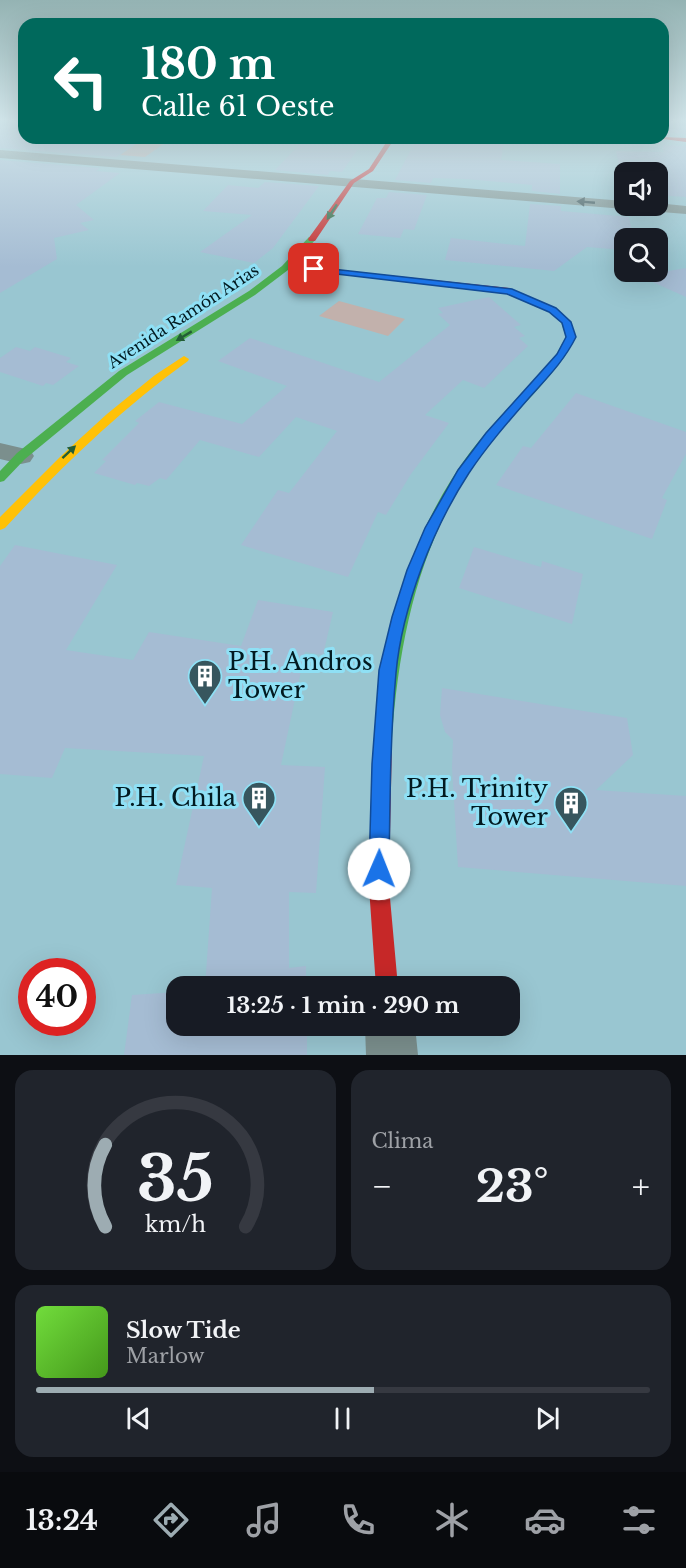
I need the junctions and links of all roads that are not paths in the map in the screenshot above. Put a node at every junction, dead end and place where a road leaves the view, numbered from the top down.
1 (179, 168) edge
2 (375, 168) edge
3 (371, 176) junction
4 (352, 182) junction
5 (361, 200) dead end
6 (686, 210) edge
7 (327, 254) dead end
8 (201, 348) dead end
9 (23, 459) edge
10 (0, 478) edge
11 (29, 494) junction
12 (0, 525) edge
13 (386, 976) edge
14 (391, 1036) edge
15 (392, 1055) edge

1 - 4 street
2 - 3 main road
3 - 4 street
3 - 5 main road
6 -> 3 street
4 -> 9 main road, Avenida Ramón Arias
7 - 13 main road
11 -> 8 main road, Avenida Ramón Arias
9 - 10 main road, Avenida Ramón Arias
9 - 11 main road
11 - 12 main road, Avenida Ramón Arias
14 - 15 street

